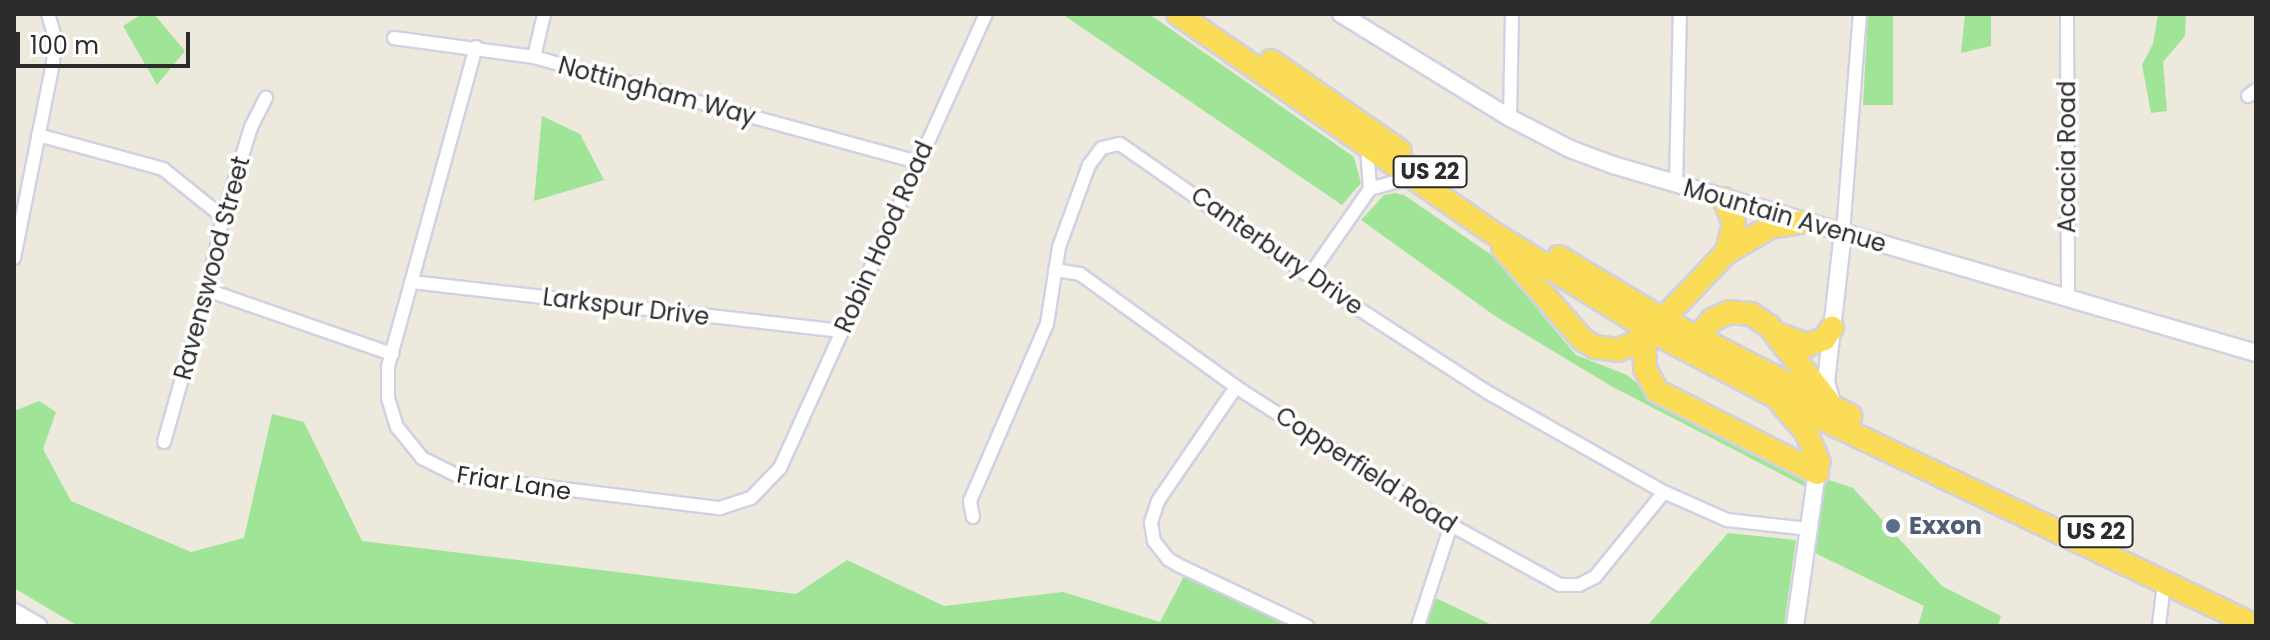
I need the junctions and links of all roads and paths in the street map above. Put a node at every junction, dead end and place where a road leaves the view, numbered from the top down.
1 (48, 14) edge
2 (544, 14) edge
3 (986, 14) edge
4 (1178, 14) edge
5 (1205, 14) edge
6 (1341, 14) edge
7 (1512, 14) edge
8 (1680, 14) edge
9 (1860, 14) edge
10 (2067, 14) edge
11 (394, 38) dead end
12 (476, 47) junction
13 (534, 57) junction
14 (266, 98) dead end
15 (1510, 118) junction
16 (38, 135) junction
17 (1367, 147) junction
18 (917, 162) junction
19 (1412, 177) junction
20 (1676, 184) junction
21 (1370, 189) junction
22 (1724, 199) junction
23 (223, 217) junction
24 (1800, 222) junction
25 (1490, 231) junction
26 (1843, 233) junction
27 (1726, 253) junction
28 (14, 258) edge
29 (1055, 270) junction
30 (1310, 275) junction
31 (411, 282) junction
32 (207, 290) junction
33 (2068, 299) junction
34 (1832, 328) junction
35 (1652, 330) junction
36 (842, 331) junction
37 (1774, 332) junction
38 (1700, 348) junction
39 (2256, 353) edge
40 (392, 354) junction
41 (1236, 387) junction
42 (1776, 397) junction
43 (1833, 408) junction
44 (1865, 440) junction
45 (164, 442) dead end
46 (784, 460) joint
47 (1818, 468) junction
48 (1664, 492) junction
49 (973, 517) dead end
50 (1451, 525) junction
51 (1808, 529) junction
52 (2164, 582) junction
53 (2256, 609) edge
54 (14, 612) edge
55 (38, 626) edge
56 (1307, 626) edge
57 (1418, 626) edge
58 (1795, 626) edge
59 (2159, 626) edge
60 (2256, 626) edge

1 - 16 street
2 - 13 street
3 - 18 street, Robin Hood Road
4 - 17 highway, US 22
5 - 35 highway, US 22
6 - 15 street, Mountain Avenue
7 - 15 street
8 - 20 street
9 - 26 street
10 - 33 street, Acacia Road
11 - 12 street, Nottingham Way
12 - 13 street, Nottingham Way
12 - 31 street, Friar Lane
13 - 18 street, Nottingham Way
14 - 23 street, Ravenswood Street
15 - 20 street, Mountain Avenue
16 - 23 street
16 - 28 street
17 - 19 highway, US 22
17 - 21 street
18 - 36 street, Robin Hood Road
19 - 21 street
19 - 25 highway, US 22
20 - 22 street, Mountain Avenue
21 - 30 street
22 - 24 street, Mountain Avenue
22 - 27 highway
23 - 32 street, Ravenswood Street
24 - 26 street, Mountain Avenue
24 - 27 highway
25 - 35 highway, US 22
25 - 35 highway
26 - 33 street, Mountain Avenue
26 - 34 street
27 - 35 highway
29 - 30 street, Canterbury Drive
29 - 41 street, Copperfield Road
29 - 49 street, Canterbury Drive
30 - 48 street, Canterbury Drive
31 - 36 street, Larkspur Drive
31 - 40 street, Friar Lane
32 - 40 street
32 - 45 street, Ravenswood Street
33 - 39 street, Mountain Avenue
34 - 37 highway
34 - 43 street
35 - 38 highway, US 22
35 - 47 highway
36 - 46 street, Robin Hood Road
37 - 38 highway
37 - 43 highway
38 - 42 highway, US 22
38 - 43 highway, US 22
40 - 46 street, Friar Lane
41 - 50 street, Copperfield Road
41 - 56 street
42 - 44 highway, US 22
42 - 47 highway
43 - 53 highway, US 22
44 - 47 highway
44 - 52 highway, US 22
47 - 51 street
48 - 50 street, Copperfield Road
48 - 51 street, Canterbury Drive
50 - 57 street
51 - 58 street
52 - 59 street
52 - 60 highway, US 22
54 - 55 street

